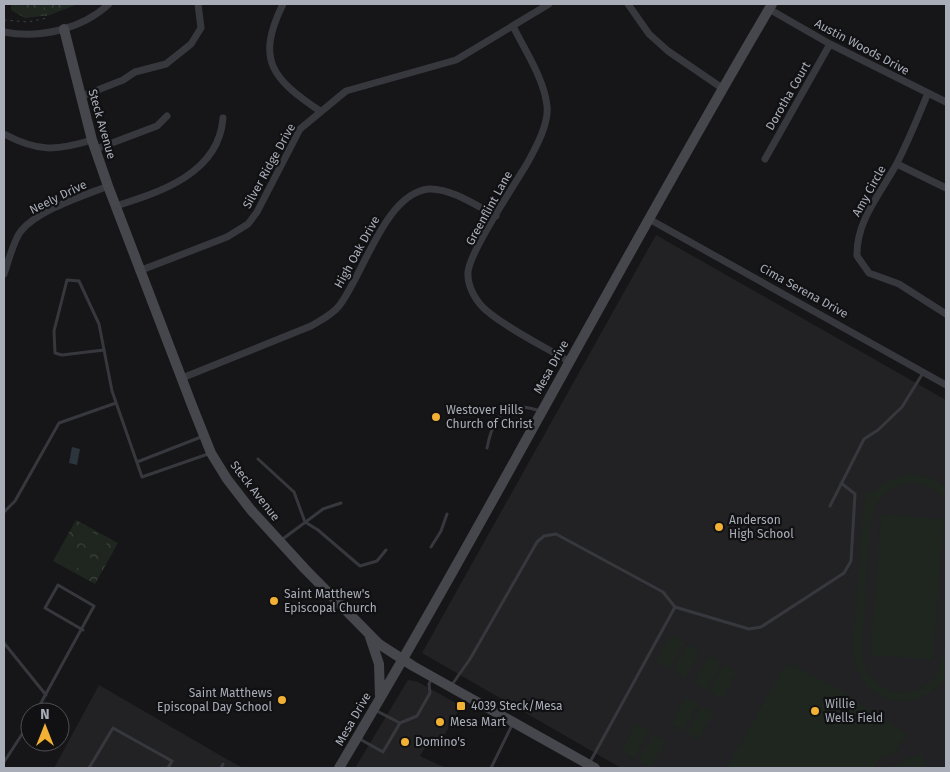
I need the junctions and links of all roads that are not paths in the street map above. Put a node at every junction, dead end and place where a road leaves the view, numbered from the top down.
1 (109, 4) edge
2 (198, 4) edge
3 (282, 4) edge
4 (549, 4) edge
5 (628, 4) edge
6 (771, 6) edge
7 (513, 26) junction
8 (64, 29) junction
9 (4, 32) edge
10 (830, 44) junction
11 (722, 88) junction
12 (928, 94) junction
13 (80, 97) junction
14 (946, 102) edge
15 (320, 111) junction
16 (167, 116) dead end
17 (224, 118) dead end
18 (4, 134) edge
19 (94, 144) junction
20 (765, 159) dead end
21 (896, 164) junction
22 (108, 186) junction
23 (946, 188) edge
24 (116, 206) junction
25 (496, 216) junction
26 (649, 219) junction
27 (4, 271) edge
28 (139, 271) junction
29 (946, 314) edge
30 (104, 350) junction
31 (568, 361) junction
32 (924, 372) junction
33 (182, 378) junction
34 (946, 385) edge
35 (116, 402) junction
36 (541, 411) junction
37 (204, 435) junction
38 (487, 448) dead end
39 (211, 453) junction
40 (258, 459) dead end
41 (137, 462) junction
42 (841, 483) junction
43 (341, 503) dead end
44 (830, 506) dead end
45 (4, 512) edge
46 (447, 514) dead end
47 (305, 522) junction
48 (280, 542) junction
49 (431, 547) dead end
50 (386, 550) dead end
51 (675, 608) junction
52 (83, 630) junction
53 (370, 636) junction
54 (4, 643) edge
55 (401, 659) junction
56 (432, 677) junction
57 (451, 687) junction
58 (46, 695) junction
59 (380, 697) junction
60 (42, 702) edge
61 (373, 710) junction
62 (514, 722) junction
63 (400, 723) junction
64 (20, 737) edge
65 (357, 738) junction
66 (4, 762) edge
67 (223, 764) dead end
68 (592, 767) edge
69 (89, 768) edge
70 (168, 768) edge
71 (221, 768) edge
72 (339, 768) edge
73 (491, 768) edge

1 - 8 street
2 - 13 street
3 - 15 street
4 - 7 street, Silver Ridge Drive
5 - 11 street
6 - 10 street, Austin Woods Drive
6 - 11 street, Mesa Drive
7 - 15 street, Silver Ridge Drive
7 - 25 street, Greenflint Lane
8 - 9 street
8 - 13 street, Steck Avenue
10 - 12 street, Austin Woods Drive
10 - 20 street, Dorotha Court
11 - 26 street, Mesa Drive
12 - 14 street, Austin Woods Drive
12 - 21 street, Amy Circle
13 - 19 street, Steck Avenue
15 - 28 street, Silver Ridge Drive
16 - 19 street
17 - 24 street
18 - 19 street
19 - 22 street, Steck Avenue
21 - 23 street
21 - 29 street, Amy Circle
22 - 24 street, Steck Avenue
22 - 27 street, Neely Drive
24 - 28 street, Steck Avenue
25 - 31 street, Greenflint Lane
25 - 33 street, High Oak Drive
26 - 31 street, Mesa Drive
26 - 32 street, Cima Serena Drive
28 - 33 street, Steck Avenue
30 - 30 lane
30 - 35 lane
31 - 36 street, Mesa Drive
32 - 34 street, Cima Serena Drive
32 - 42 lane
33 - 37 street, Steck Avenue
35 - 41 lane
35 - 45 lane
36 - 38 lane
36 - 55 street, Mesa Drive
37 - 39 street, Steck Avenue
37 - 41 lane
39 - 41 lane
39 - 48 street, Steck Avenue
40 - 47 lane
42 - 44 lane
42 - 51 lane
43 - 47 lane
46 - 49 lane
47 - 48 lane
47 - 50 lane
48 - 53 street, Steck Avenue
51 - 57 lane
51 - 68 lane
52 - 52 lane
52 - 58 lane
53 - 55 street, Steck Avenue
53 - 59 street
54 - 58 lane
55 - 56 street, Steck Avenue
55 - 59 street, Mesa Drive
56 - 57 street, Steck Avenue
56 - 63 lane
57 - 62 street, Steck Avenue
58 - 60 lane
59 - 61 street, Mesa Drive
61 - 63 lane
61 - 65 street, Mesa Drive
62 - 68 street, Steck Avenue
62 - 73 lane
63 - 65 lane
64 - 66 lane
65 - 72 street, Mesa Drive
67 - 71 lane
69 - 70 lane

